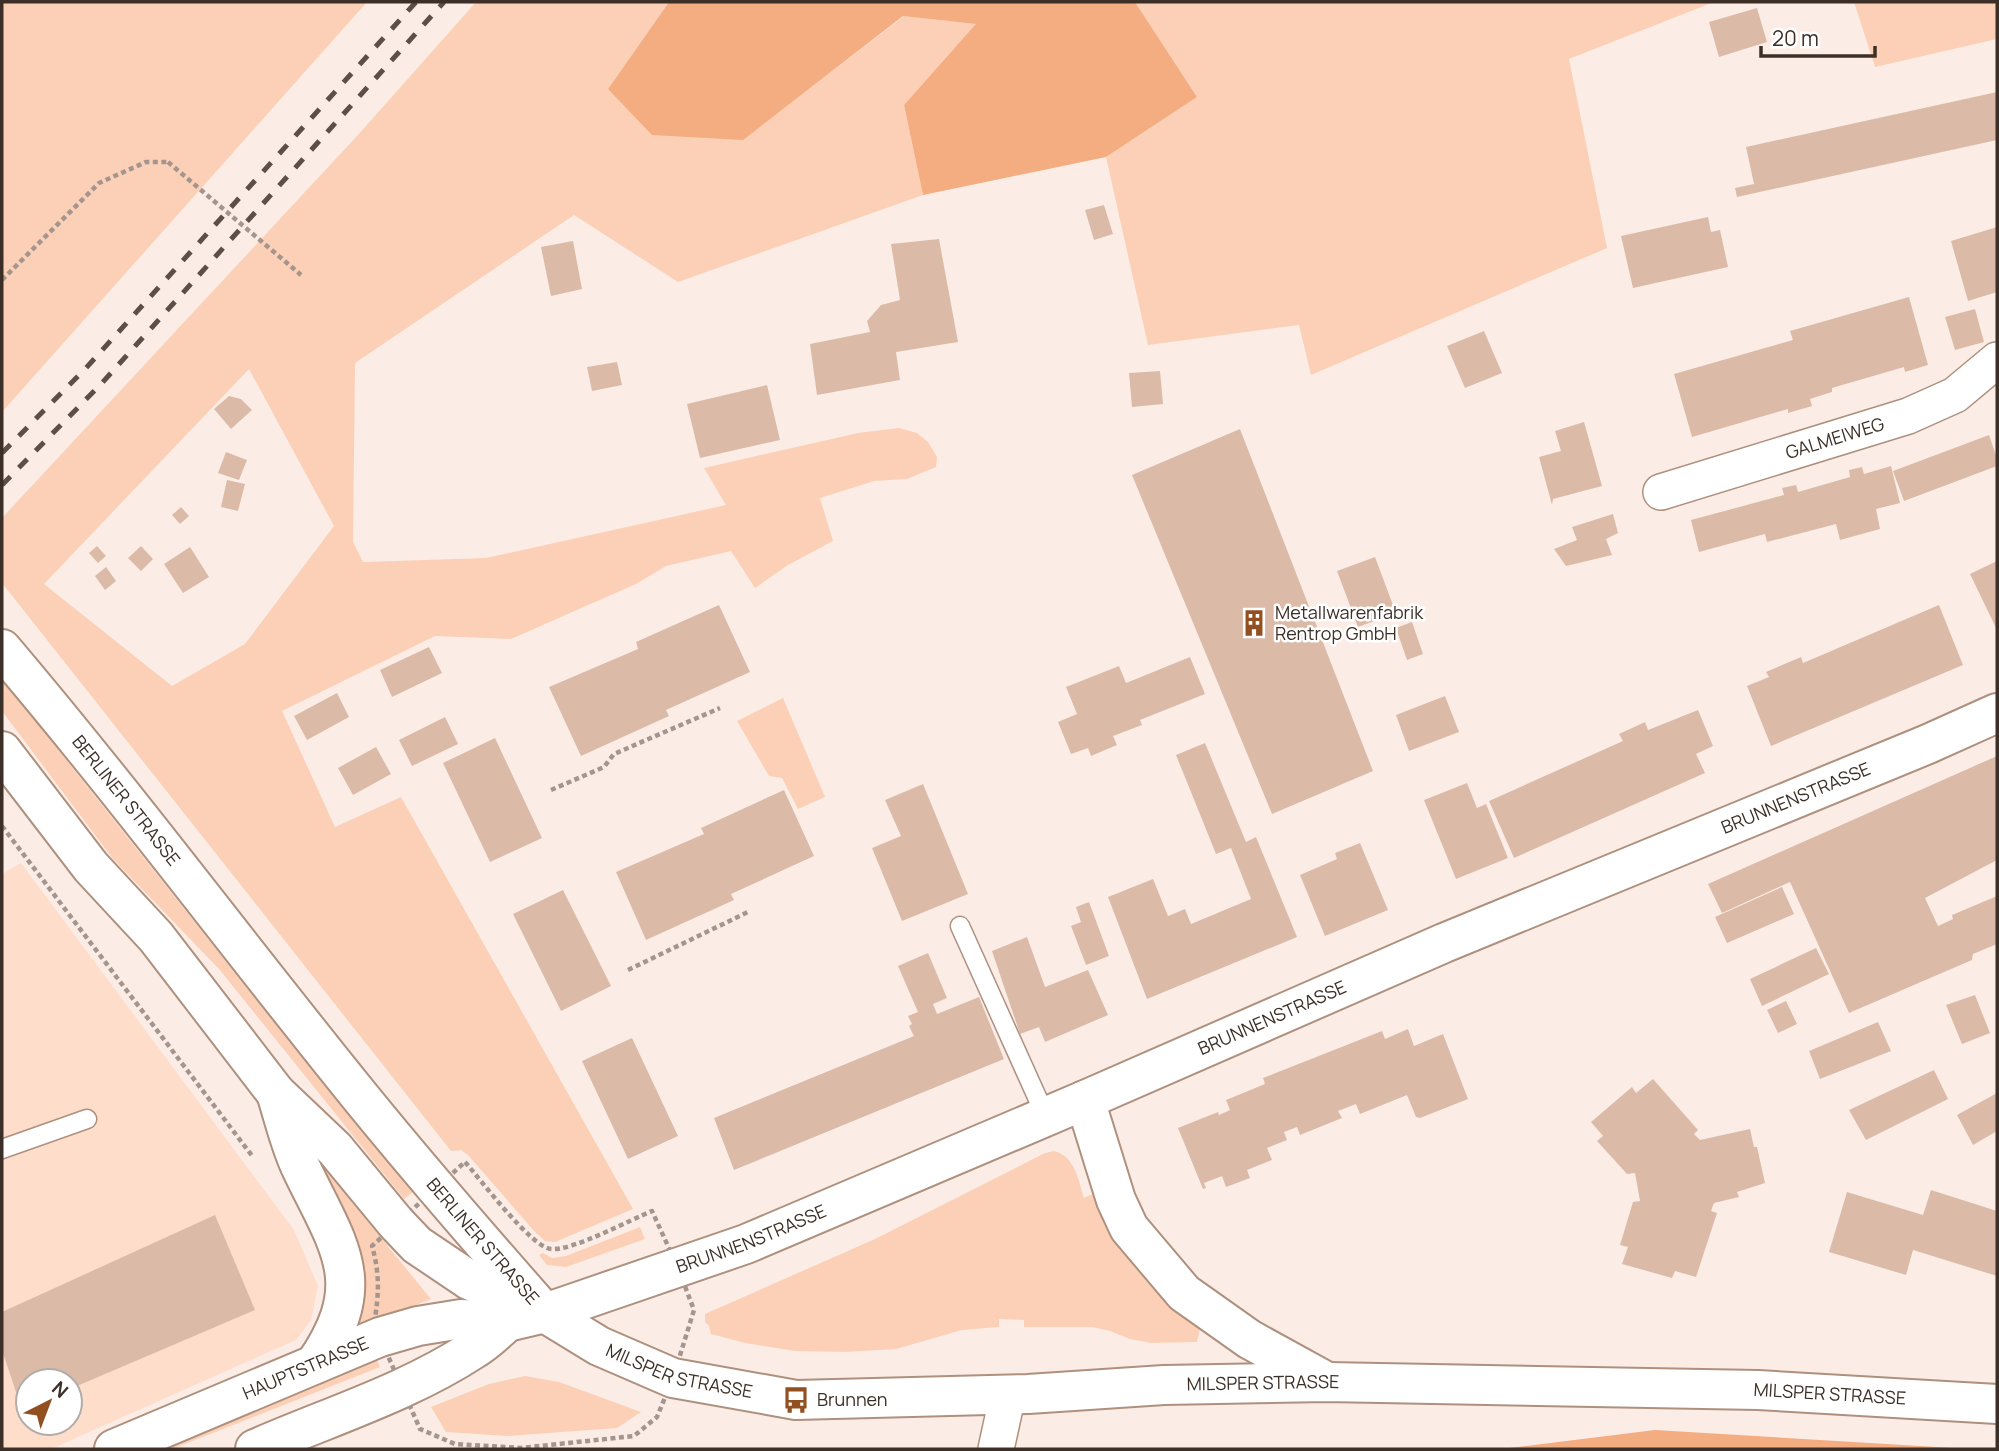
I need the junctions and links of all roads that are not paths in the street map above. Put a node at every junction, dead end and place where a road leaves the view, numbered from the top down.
1 (1997, 360) edge
2 (1661, 492) dead end
3 (14, 663) edge
4 (1997, 713) edge
5 (2, 751) edge
6 (960, 926) dead end
7 (276, 1093) junction
8 (1085, 1100) junction
9 (1046, 1117) junction
10 (87, 1119) dead end
11 (2, 1149) edge
12 (545, 1313) junction
13 (508, 1322) junction
14 (315, 1364) junction
15 (1327, 1382) junction
16 (1008, 1394) junction
17 (1997, 1404) edge
18 (114, 1449) edge
19 (255, 1449) edge
20 (996, 1449) edge

1 - 2 street, GALMEIWEG
3 - 12 main road, BERLINER STRASSE
4 - 8 main road, BRUNNENSTRASSE
5 - 7 main road, BERLINER STRASSE
6 - 9 lane
7 - 12 main road, BERLINER STRASSE
7 - 14 main road
8 - 9 main road, BRUNNENSTRASSE
8 - 15 main road
9 - 12 main road, BRUNNENSTRASSE
10 - 11 lane
12 - 13 main road, HAUPTSTRASSE
12 - 16 main road, MILSPER STRASSE
13 - 14 main road, HAUPTSTRASSE
13 - 19 main road, HAUPTSTRASSE
14 - 18 main road, HAUPTSTRASSE
15 - 16 main road, MILSPER STRASSE
15 - 17 main road, MILSPER STRASSE
16 - 20 street

